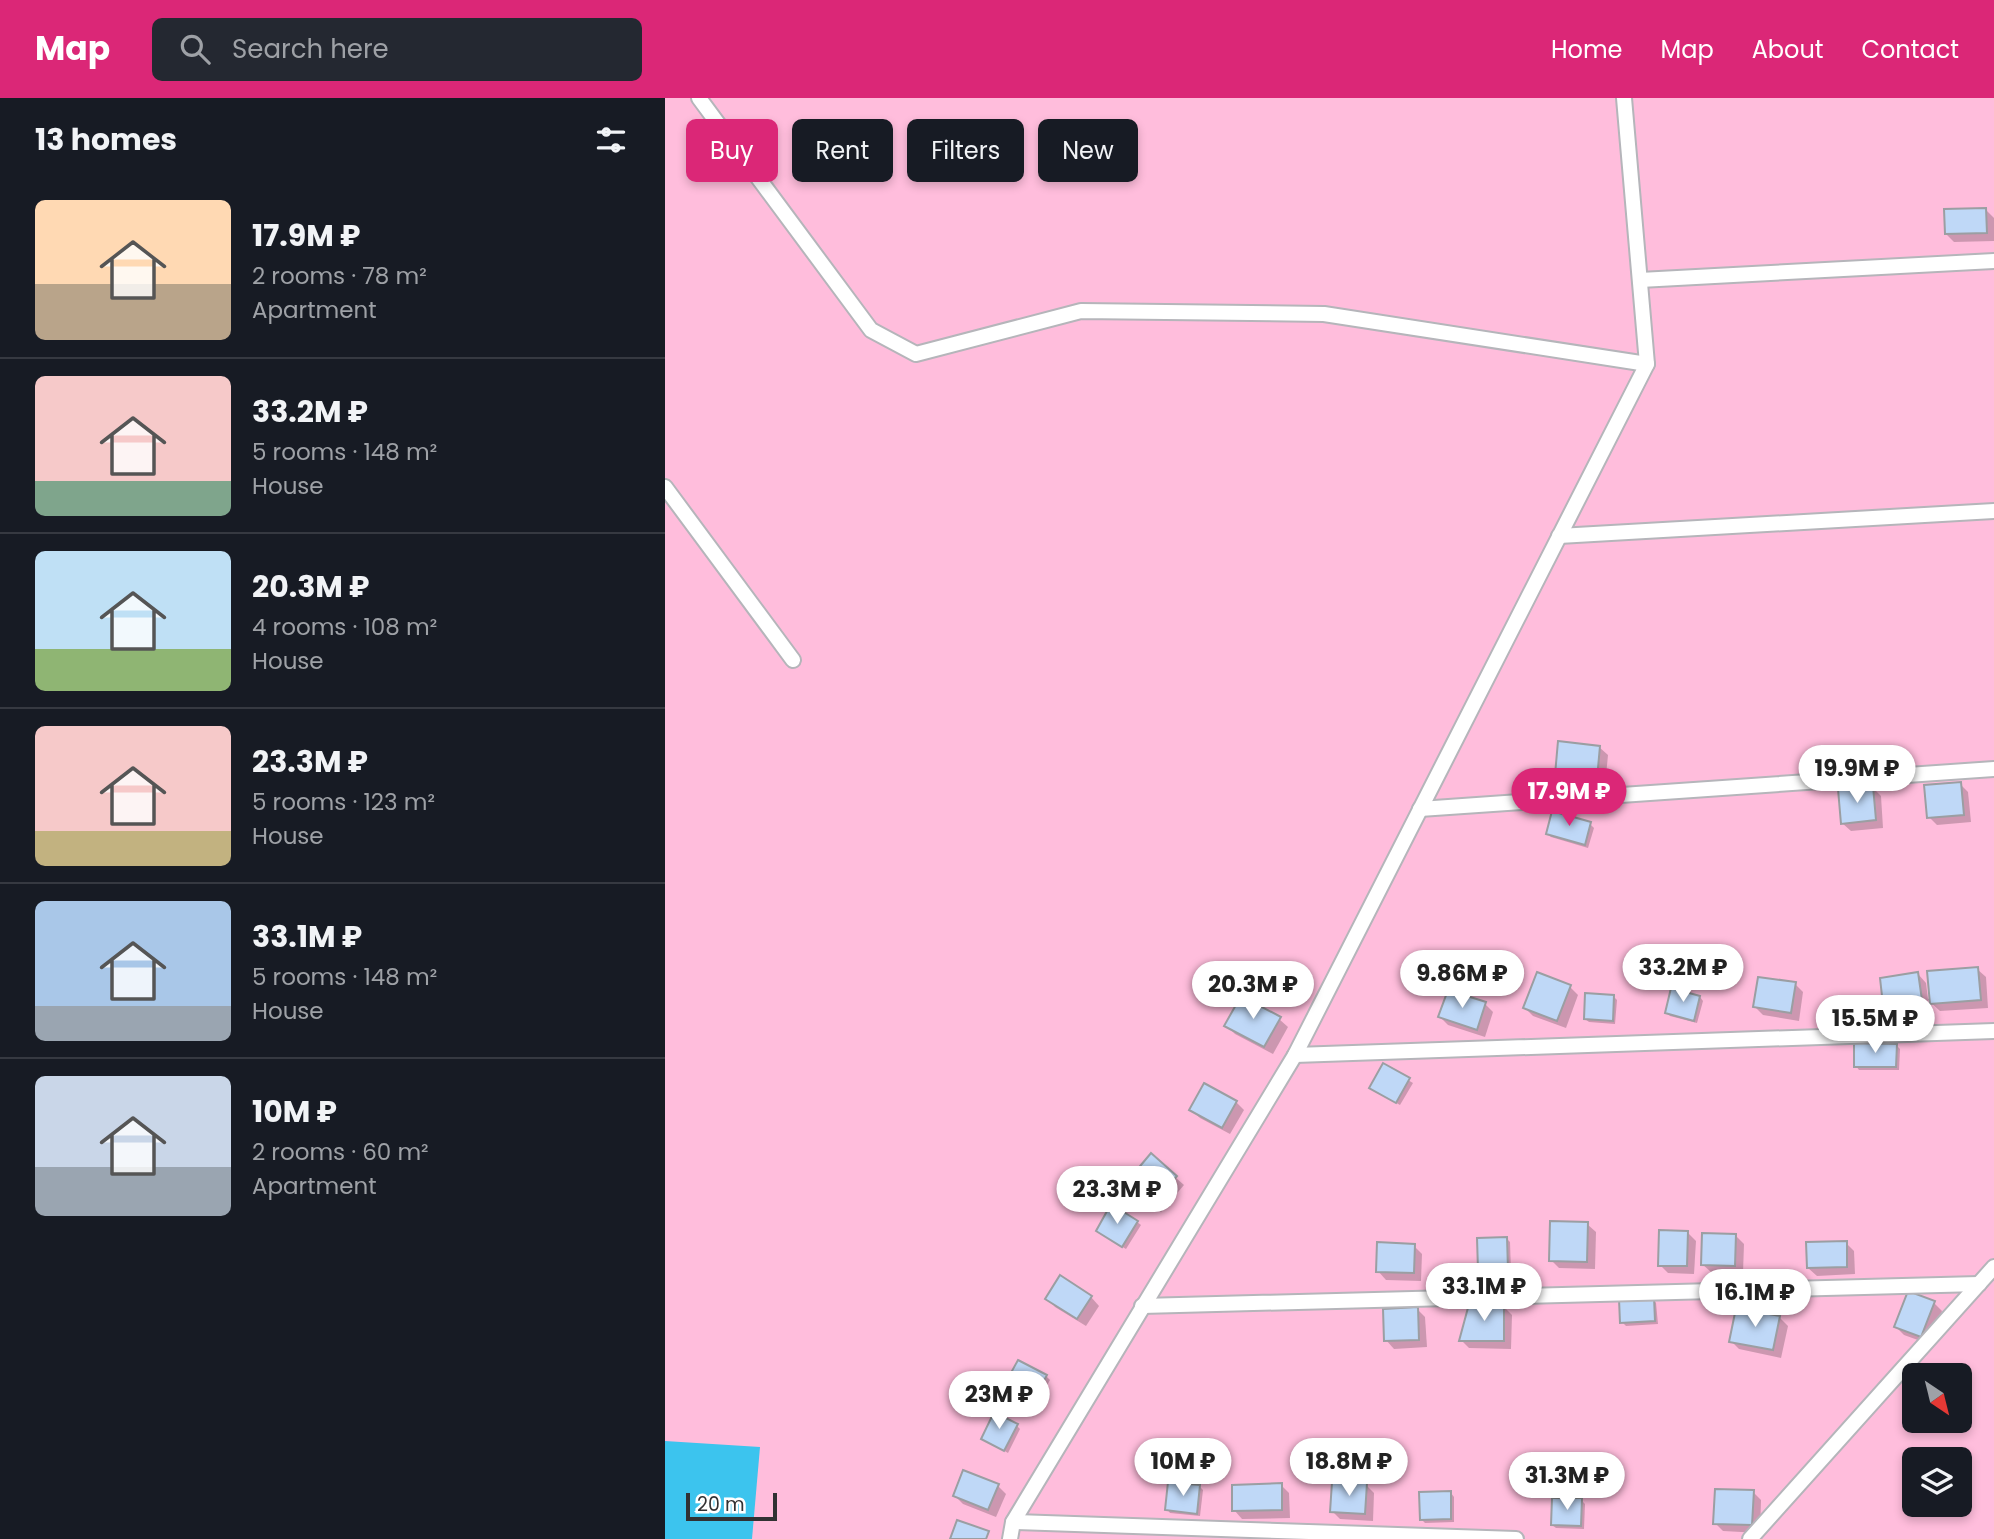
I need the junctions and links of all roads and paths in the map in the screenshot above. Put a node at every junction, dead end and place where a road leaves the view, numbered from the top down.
1 (699, 98) edge
2 (1624, 98) edge
3 (1994, 261) edge
4 (1640, 280) junction
5 (1647, 364) junction
6 (665, 487) edge
7 (1994, 511) edge
8 (1559, 536) junction
9 (793, 660) dead end
10 (1994, 769) edge
11 (1420, 808) junction
12 (1994, 1031) edge
13 (1295, 1055) junction
14 (1994, 1267) edge
15 (1979, 1284) junction
16 (1142, 1306) junction
17 (1013, 1522) junction
18 (1010, 1539) edge
19 (1515, 1539) edge
20 (1750, 1539) edge

1 - 5 lane
2 - 4 lane
3 - 4 lane
4 - 5 lane
5 - 8 lane
6 - 9 lane
7 - 8 lane
8 - 11 lane
10 - 11 lane
11 - 13 lane
12 - 13 lane
13 - 16 lane
14 - 15 lane
15 - 16 lane
15 - 20 lane
16 - 17 lane
17 - 18 lane
17 - 19 lane

